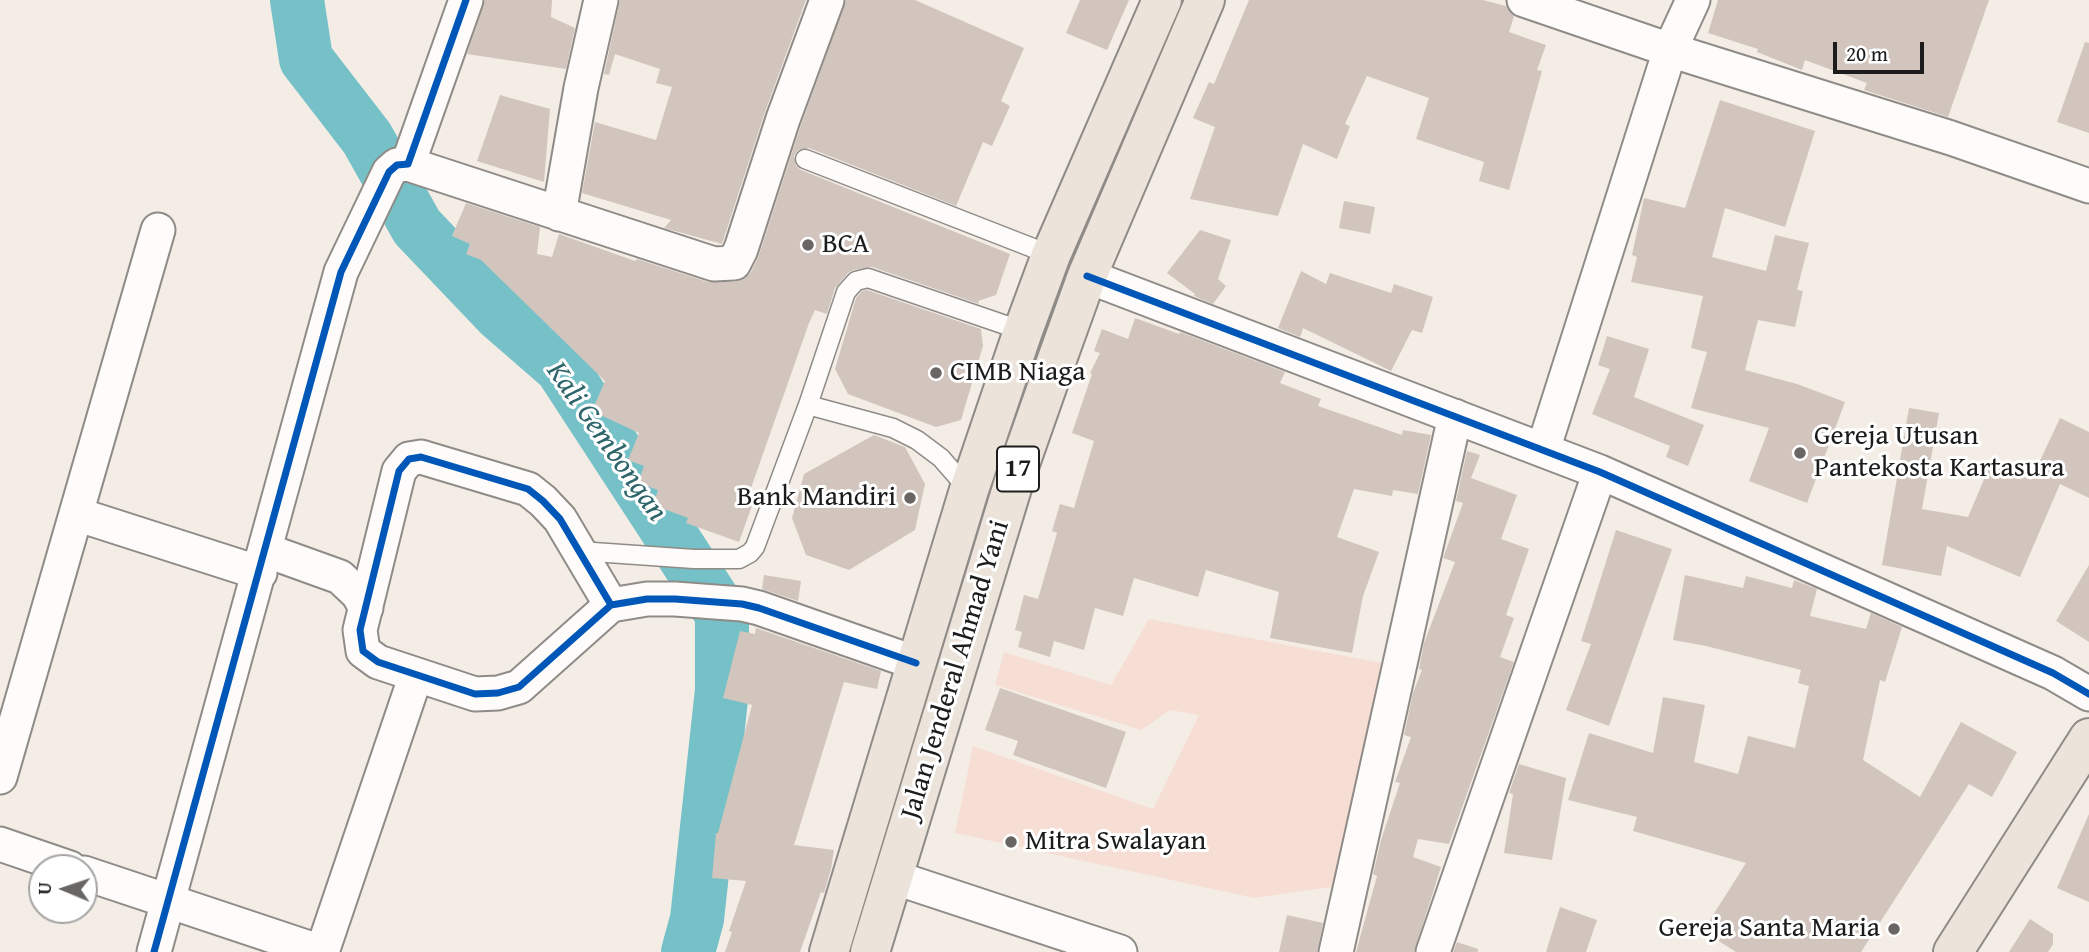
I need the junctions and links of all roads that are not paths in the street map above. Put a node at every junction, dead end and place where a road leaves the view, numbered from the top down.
1 (466, 0) edge
2 (601, 0) edge
3 (827, 0) edge
4 (1162, 0) edge
5 (1205, 0) edge
6 (1524, 0) edge
7 (1693, 0) edge
8 (1670, 50) junction
9 (805, 159) dead end
10 (399, 168) junction
11 (2089, 186) edge
12 (559, 214) junction
13 (158, 230) dead end
14 (1051, 255) junction
15 (1087, 276) junction
16 (1023, 331) junction
17 (808, 405) junction
18 (1455, 416) junction
19 (1543, 450) junction
20 (1600, 472) junction
21 (969, 490) junction
22 (76, 514) junction
23 (579, 551) junction
24 (262, 562) junction
25 (611, 605) junction
26 (366, 608) junction
27 (916, 663) junction
28 (416, 675) junction
29 (2089, 694) edge
30 (2089, 738) edge
31 (0, 777) edge
32 (0, 844) edge
33 (29, 854) edge
34 (893, 877) junction
35 (98, 878) edge
36 (168, 901) junction
37 (154, 952) edge
38 (321, 952) edge
39 (829, 952) edge
40 (870, 952) edge
41 (1119, 952) edge
42 (1336, 952) edge
43 (1433, 952) edge
44 (1954, 952) edge

1 - 10 street
2 - 12 street
3 - 12 street
4 - 14 main road, Jalan Jenderal Ahmad Yani / 17
5 - 15 main road, Jalan Jenderal Ahmad Yani / 17
6 - 8 street
7 - 8 street
8 - 11 street
8 - 19 street
9 - 14 lane
10 - 12 street
10 - 24 street
13 - 22 street
14 - 16 main road, Jalan Jenderal Ahmad Yani / 17
15 - 18 street
15 - 34 main road, Jalan Jenderal Ahmad Yani / 17
16 - 17 lane
16 - 21 main road, Jalan Jenderal Ahmad Yani / 17
17 - 21 lane
17 - 23 lane
18 - 19 street
18 - 42 street
19 - 20 street
20 - 29 street
20 - 43 street
21 - 27 main road, Jalan Jenderal Ahmad Yani / 17
22 - 24 street
22 - 31 street
23 - 25 street
23 - 26 street
24 - 26 street
24 - 36 street
25 - 27 street
25 - 28 street
26 - 28 street
27 - 39 main road, Jalan Jenderal Ahmad Yani / 17
28 - 38 street
30 - 44 main road
32 - 33 street
34 - 40 main road, Jalan Jenderal Ahmad Yani / 17
34 - 41 street
35 - 36 street
36 - 37 street
36 - 38 street

